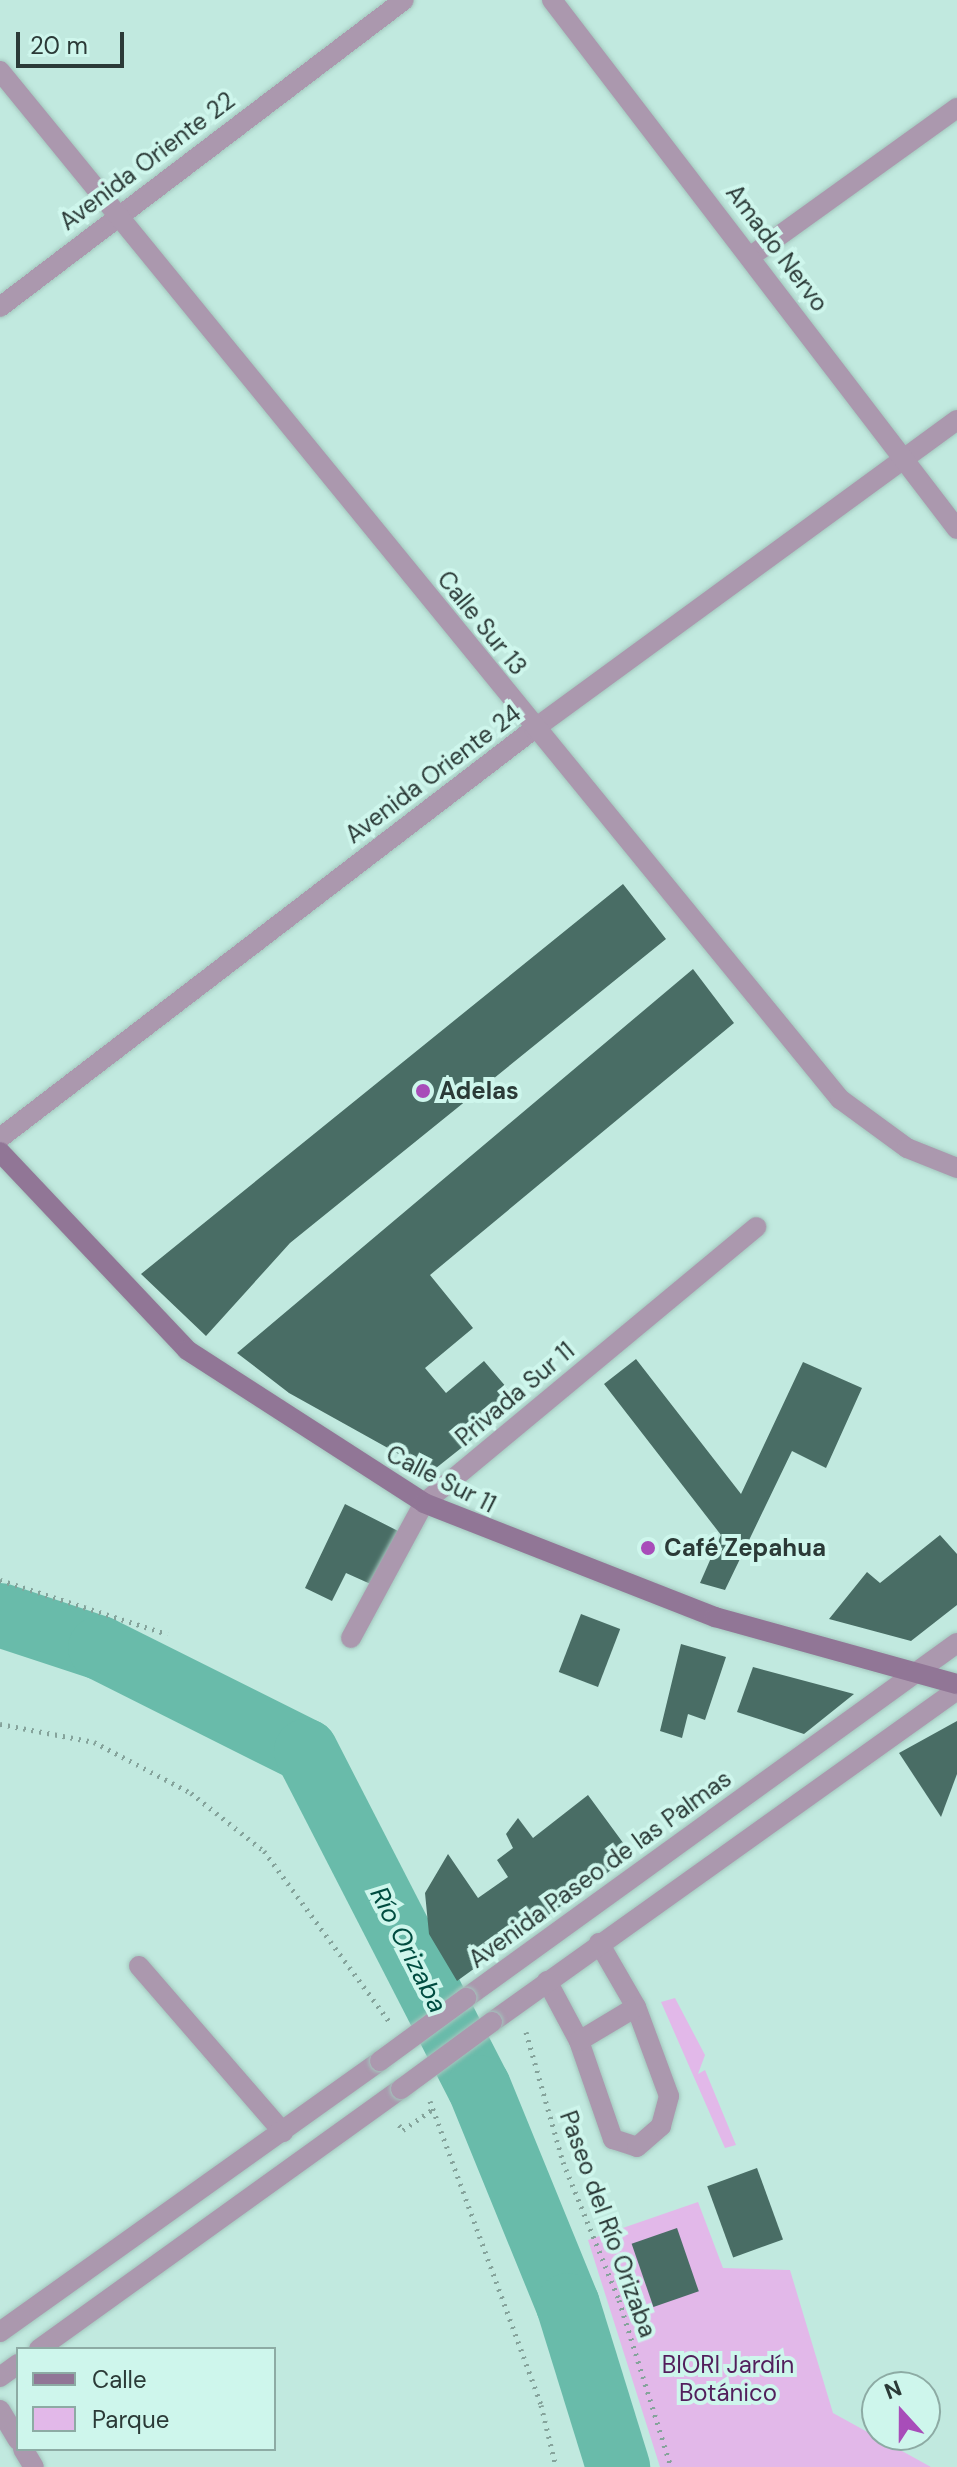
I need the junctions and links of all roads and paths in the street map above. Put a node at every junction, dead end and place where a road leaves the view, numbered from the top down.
1 (404, 0) edge
2 (552, 0) edge
3 (0, 71) edge
4 (957, 108) edge
5 (119, 215) junction
6 (751, 256) junction
7 (0, 307) edge
8 (957, 420) edge
9 (904, 459) junction
10 (957, 529) edge
11 (534, 729) junction
12 (0, 1138) edge
13 (0, 1152) edge
14 (957, 1168) edge
15 (756, 1227) dead end
16 (424, 1503) junction
17 (0, 1580) edge
18 (167, 1634) dead end
19 (351, 1638) dead end
20 (957, 1643) edge
21 (917, 1672) junction
22 (957, 1684) edge
23 (957, 1690) edge
24 (0, 1724) edge
25 (599, 1943) junction
26 (139, 1966) dead end
27 (547, 1981) junction
28 (636, 2007) junction
29 (394, 2029) dead end
30 (530, 2039) dead end
31 (579, 2041) junction
32 (429, 2098) dead end
33 (283, 2132) junction
34 (0, 2332) edge
35 (42, 2347) edge
36 (0, 2410) edge
37 (16, 2437) edge
38 (556, 2467) edge
39 (671, 2467) edge

1 - 5 street, Avenida Oriente 22
2 - 6 street, Amado Nervo
3 - 5 street, Calle Sur 13
4 - 6 street
5 - 7 street, Avenida Oriente 22
5 - 11 street, Calle Sur 13
6 - 9 street, Amado Nervo
8 - 9 street, Avenida Oriente 24
9 - 10 street, Amado Nervo
9 - 11 street, Avenida Oriente 24
11 - 12 street, Avenida Oriente 24
11 - 14 street, Calle Sur 13
13 - 16 main road, Calle Sur 11
15 - 16 street, Privada Sur 11
16 - 19 street, Privada Sur 11
16 - 21 main road, Calle Sur 11
17 - 18 path
20 - 21 street, Avenida Paseo de las Palmas
21 - 22 main road, Calle Sur 11
21 - 33 street, Avenida Paseo de las Palmas, bridge
23 - 25 street
24 - 29 path
25 - 27 street
25 - 28 street
26 - 33 street
27 - 31 street
27 - 35 street, bridge
28 - 31 street
28 - 31 street
30 - 39 path, Paseo del Río Orizaba
32 - 38 path
33 - 34 street, Avenida Paseo de las Palmas
36 - 37 street

